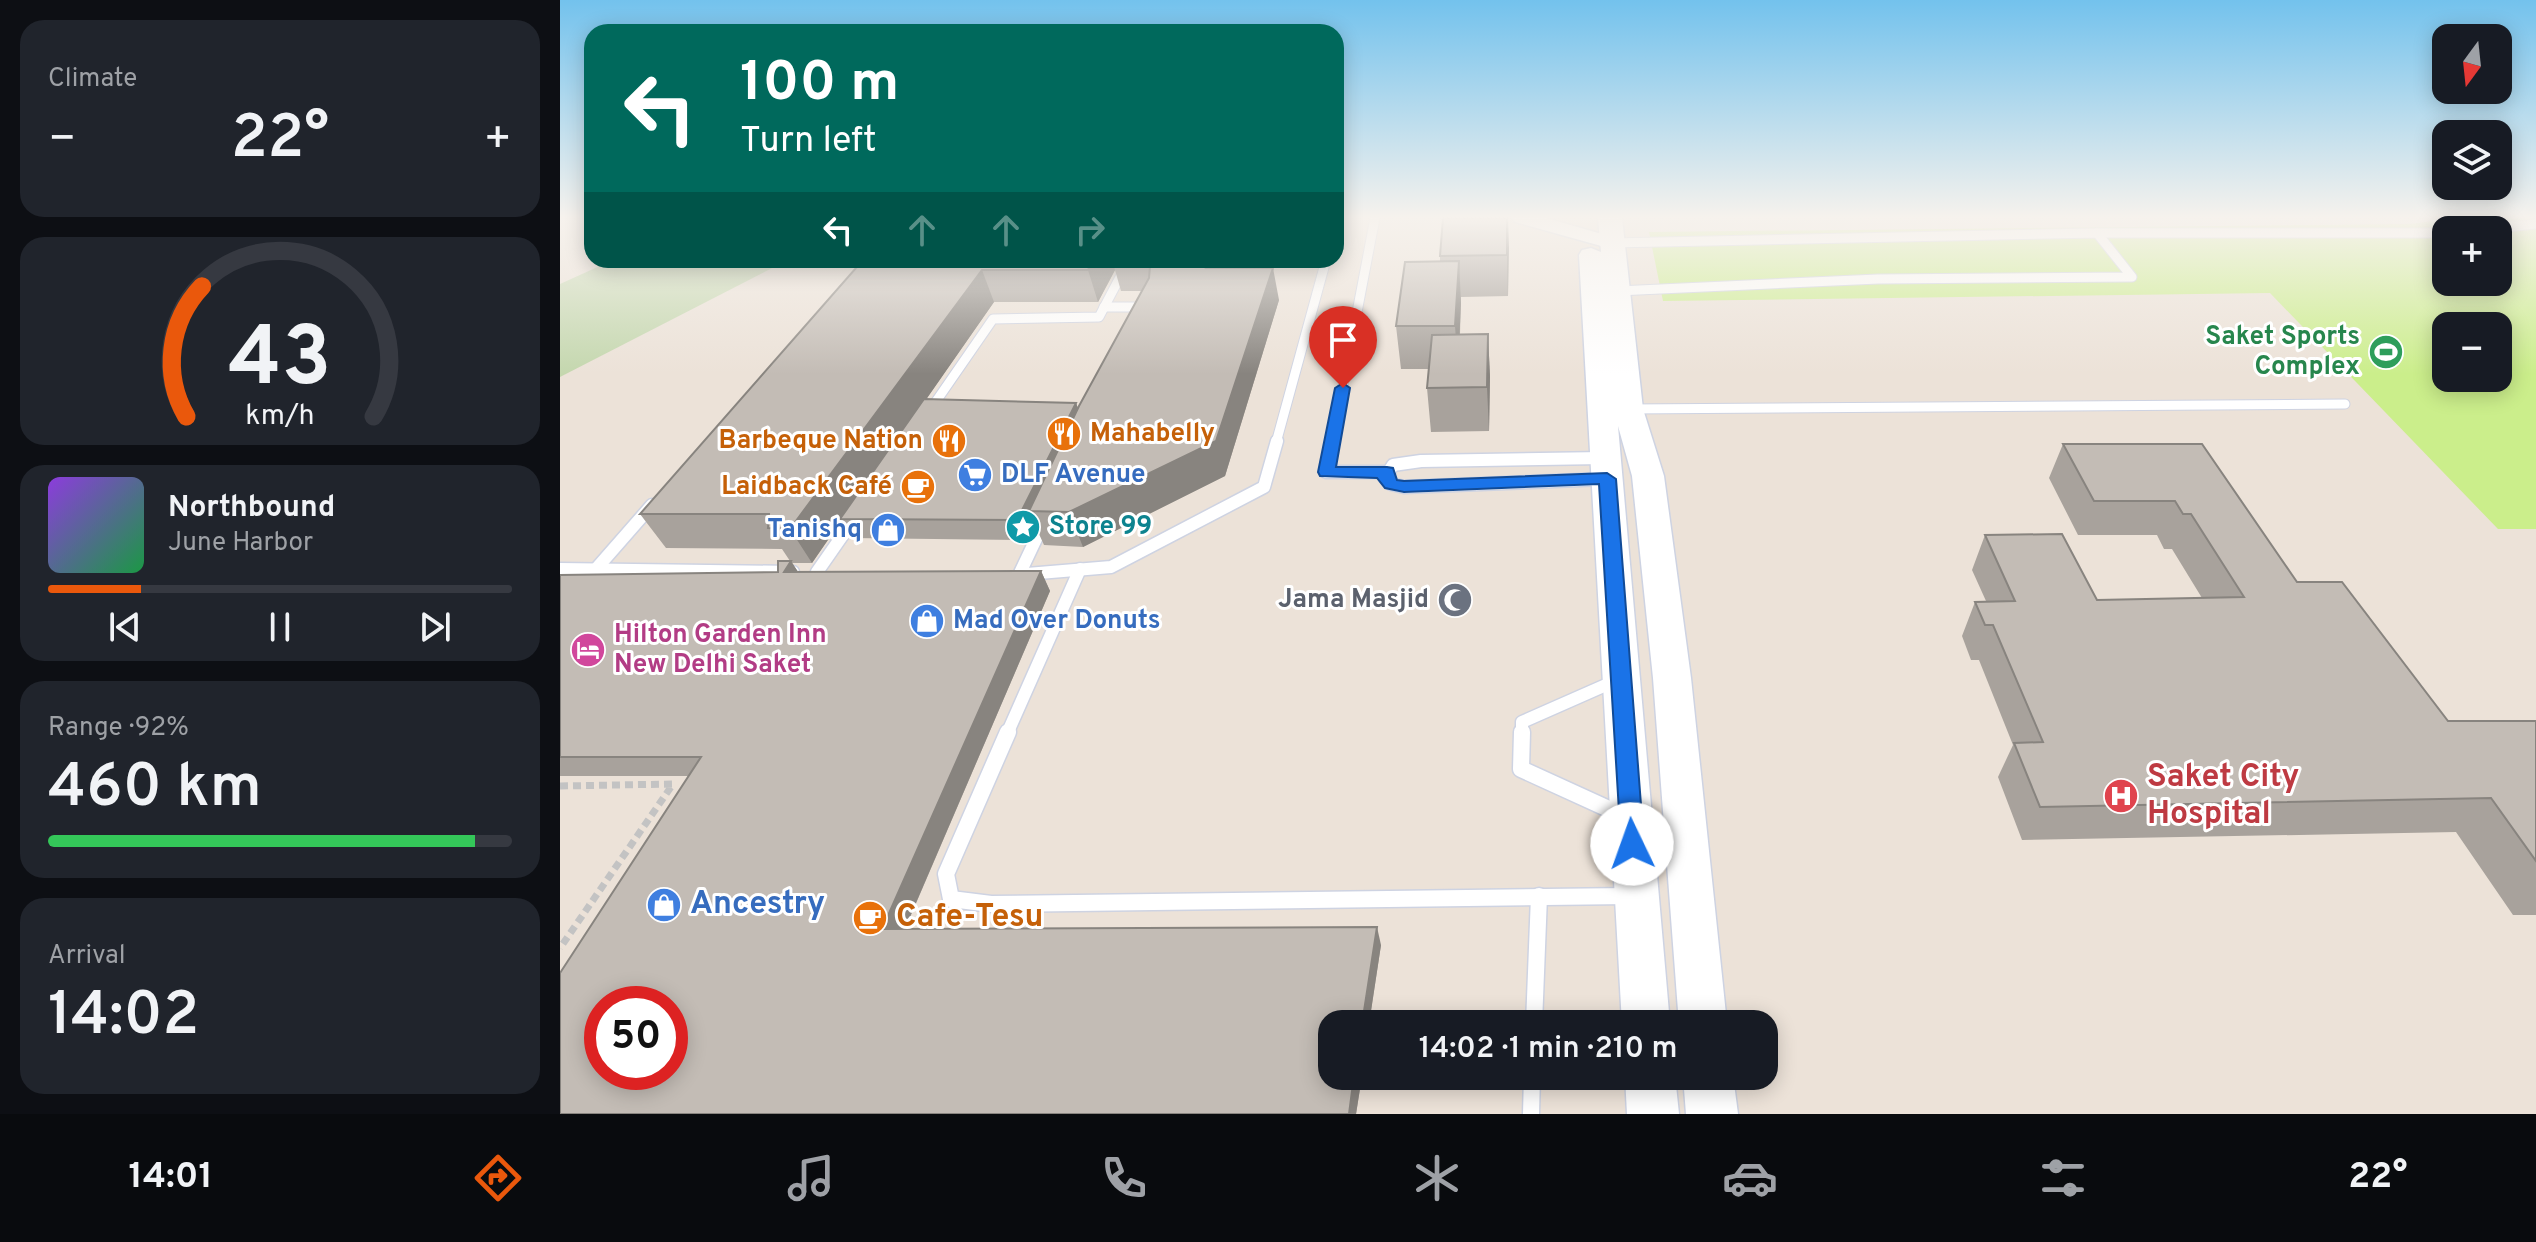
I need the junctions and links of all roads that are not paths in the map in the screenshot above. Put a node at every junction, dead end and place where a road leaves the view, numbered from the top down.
1 (1124, 270) edge
2 (1323, 270) edge
3 (1365, 270) edge
4 (1589, 270) edge
5 (1606, 270) edge
6 (2126, 270) edge
7 (1617, 291) junction
8 (1104, 307) junction
9 (1144, 320) edge
10 (2345, 404) dead end
11 (1628, 409) junction
12 (930, 411) junction
13 (945, 411) edge
14 (921, 423) edge
15 (1605, 468) junction
16 (1387, 472) junction
17 (1648, 476) junction
18 (658, 498) edge
19 (1050, 508) edge
20 (860, 510) edge
21 (560, 569) edge
22 (596, 569) junction
23 (1080, 569) junction
24 (817, 572) junction
25 (832, 572) edge
26 (1003, 574) edge
27 (1019, 575) junction
28 (1621, 679) junction
29 (1631, 819) junction
30 (1539, 896) junction
31 (1635, 896) junction
32 (1535, 1010) edge
33 (1645, 1010) edge
34 (1702, 1010) edge
35 (1532, 1090) edge
36 (1651, 1090) edge
37 (1709, 1090) edge
38 (1531, 1114) edge
39 (1653, 1114) edge
40 (1712, 1114) edge

1 - 8 lane
2 - 23 lane
3 - 16 lane
4 - 15 main road
5 - 7 main road
6 - 7 lane
7 - 11 main road
8 - 9 lane
8 - 12 lane
10 - 11 lane
11 - 17 main road
12 - 13 lane
12 - 14 lane
15 - 16 lane
15 - 16 lane
15 - 17 main road
15 - 28 main road
17 - 34 main road
18 - 22 lane
19 - 27 lane
20 - 24 lane
21 - 22 lane
22 - 24 lane
23 - 27 lane
23 - 30 lane
24 - 25 lane
26 - 27 lane
28 - 29 main road
28 - 29 lane
29 - 31 main road
30 - 31 lane
30 - 32 lane
31 - 33 main road
35 - 38 lane
36 - 39 main road
37 - 40 main road

